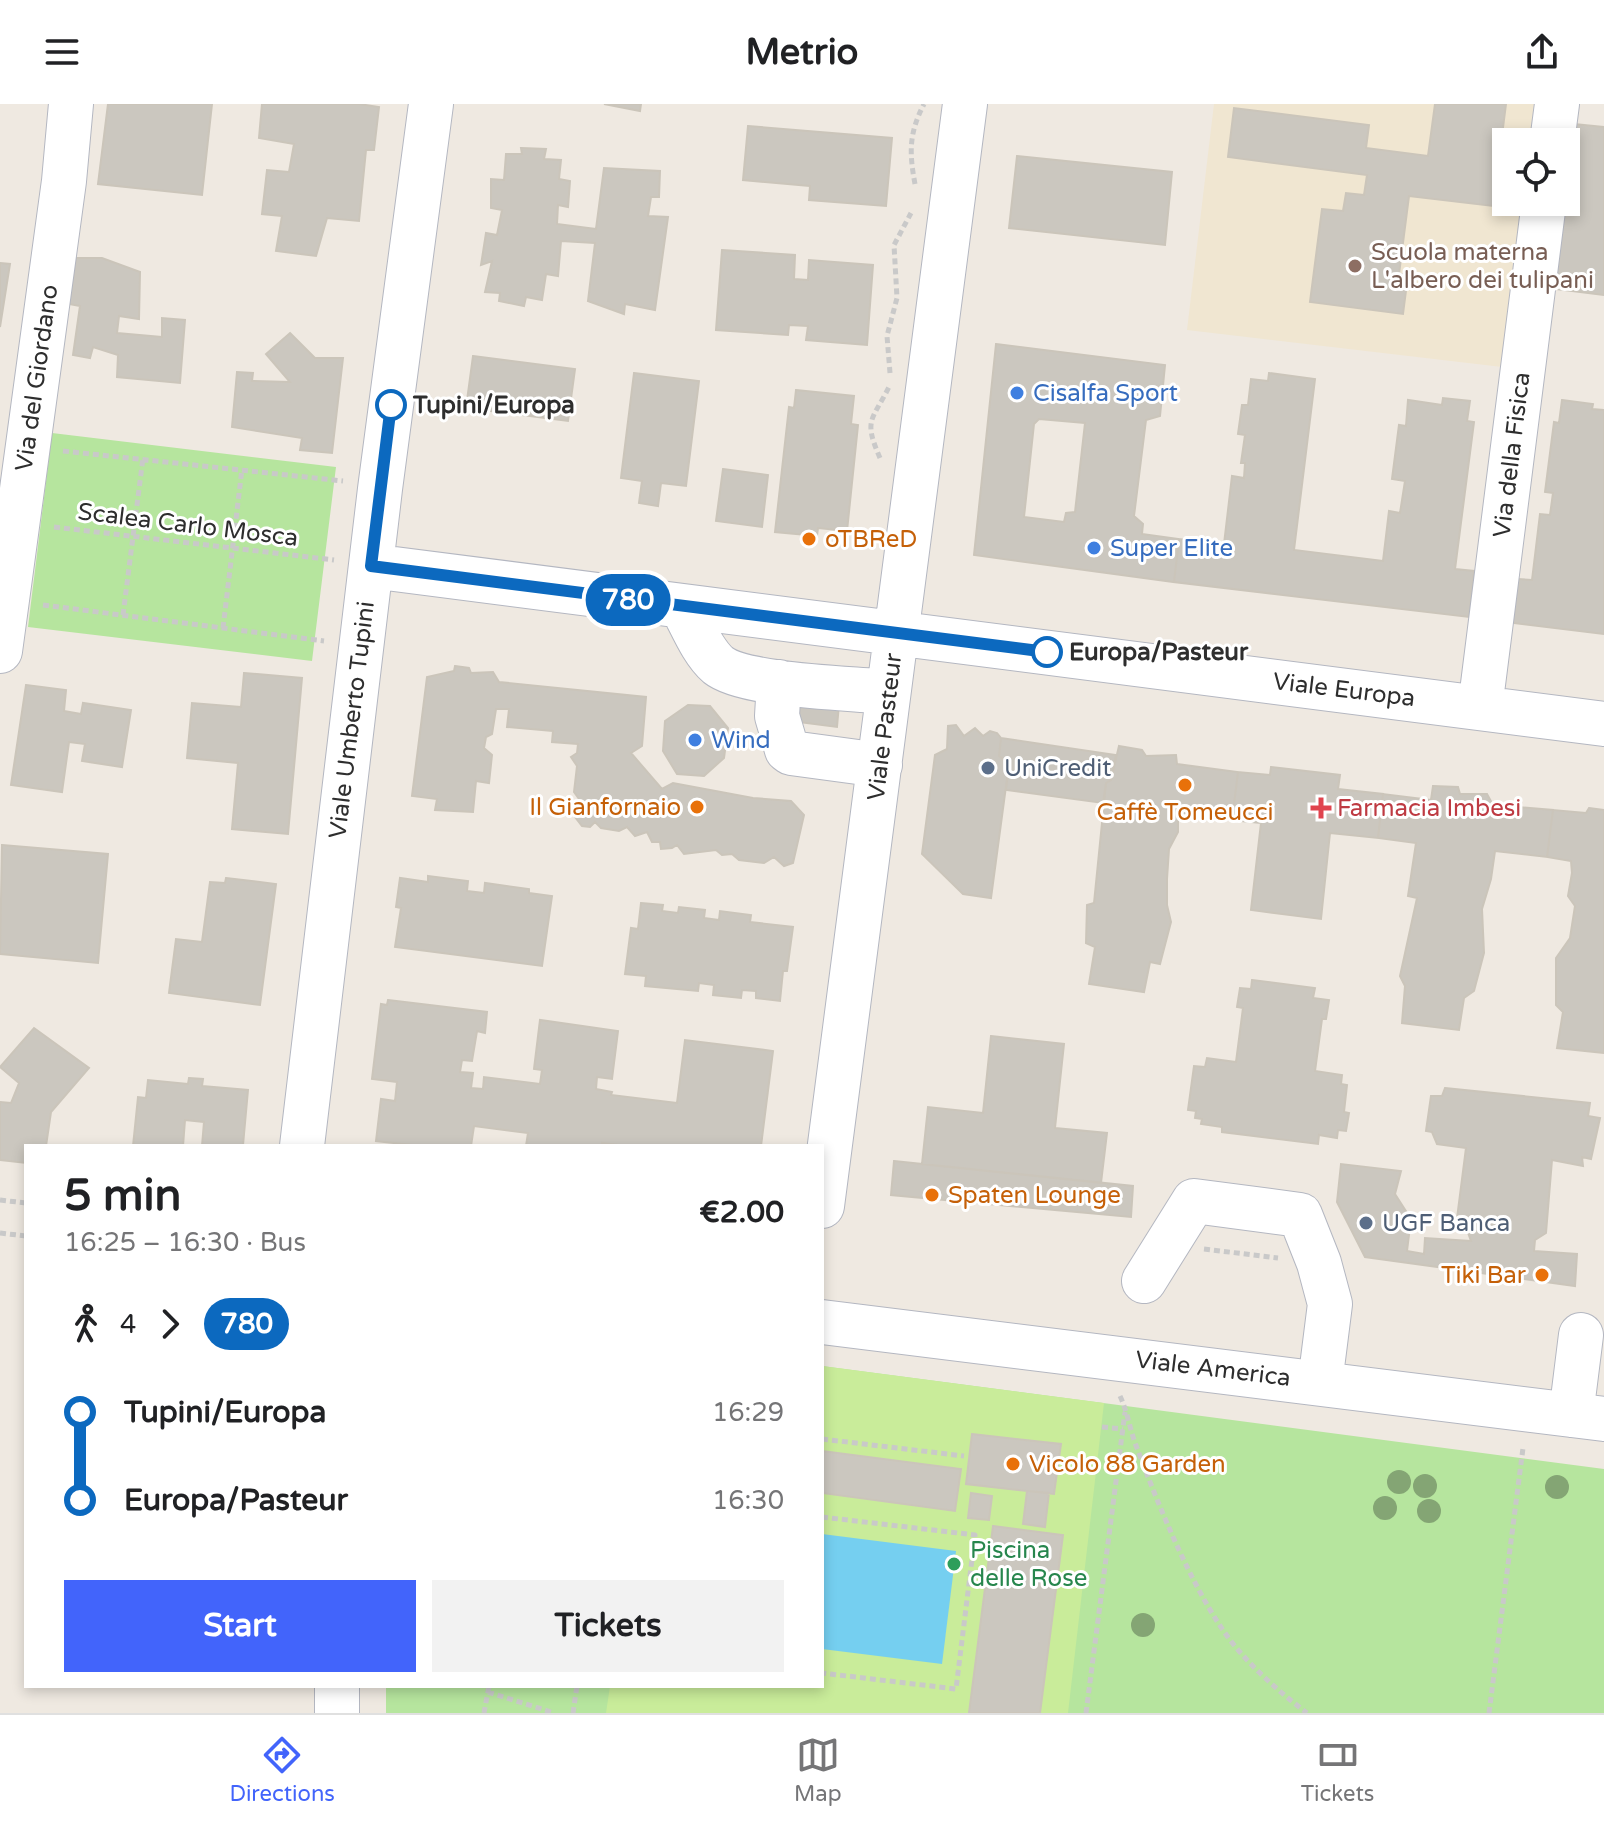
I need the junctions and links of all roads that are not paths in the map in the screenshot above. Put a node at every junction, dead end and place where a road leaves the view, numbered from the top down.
1 (71, 104) edge
2 (431, 104) edge
3 (965, 104) edge
4 (1557, 104) edge
5 (1554, 128) edge
6 (1542, 216) edge
7 (353, 563) junction
8 (682, 607) junction
9 (897, 632) junction
10 (0, 651) edge
11 (779, 682) junction
12 (888, 692) junction
13 (1480, 708) junction
14 (1604, 724) edge
15 (880, 765) junction
16 (302, 1144) edge
17 (824, 1191) edge
18 (1144, 1281) dead end
19 (824, 1322) edge
20 (1581, 1335) dead end
21 (1320, 1383) junction
22 (1588, 1417) edge
23 (337, 1688) edge
24 (337, 1713) edge

1 - 10 street, Via del Giordano
2 - 7 street, Viale Umberto Tupini
3 - 9 street, Viale Pasteur
4 - 5 street
6 - 13 street, Via della Fisica
7 - 8 street, Viale Europa
7 - 16 street, Viale Umberto Tupini
8 - 9 street, Viale Europa
8 - 11 street
9 - 12 street, Viale Pasteur
9 - 13 street, Viale Europa
11 - 12 street
11 - 15 street
12 - 15 street, Viale Pasteur
13 - 14 street, Viale Europa
15 - 17 street, Viale Pasteur
18 - 21 street
19 - 21 street, Viale America
20 - 22 street
21 - 22 street, Viale America
23 - 24 street

